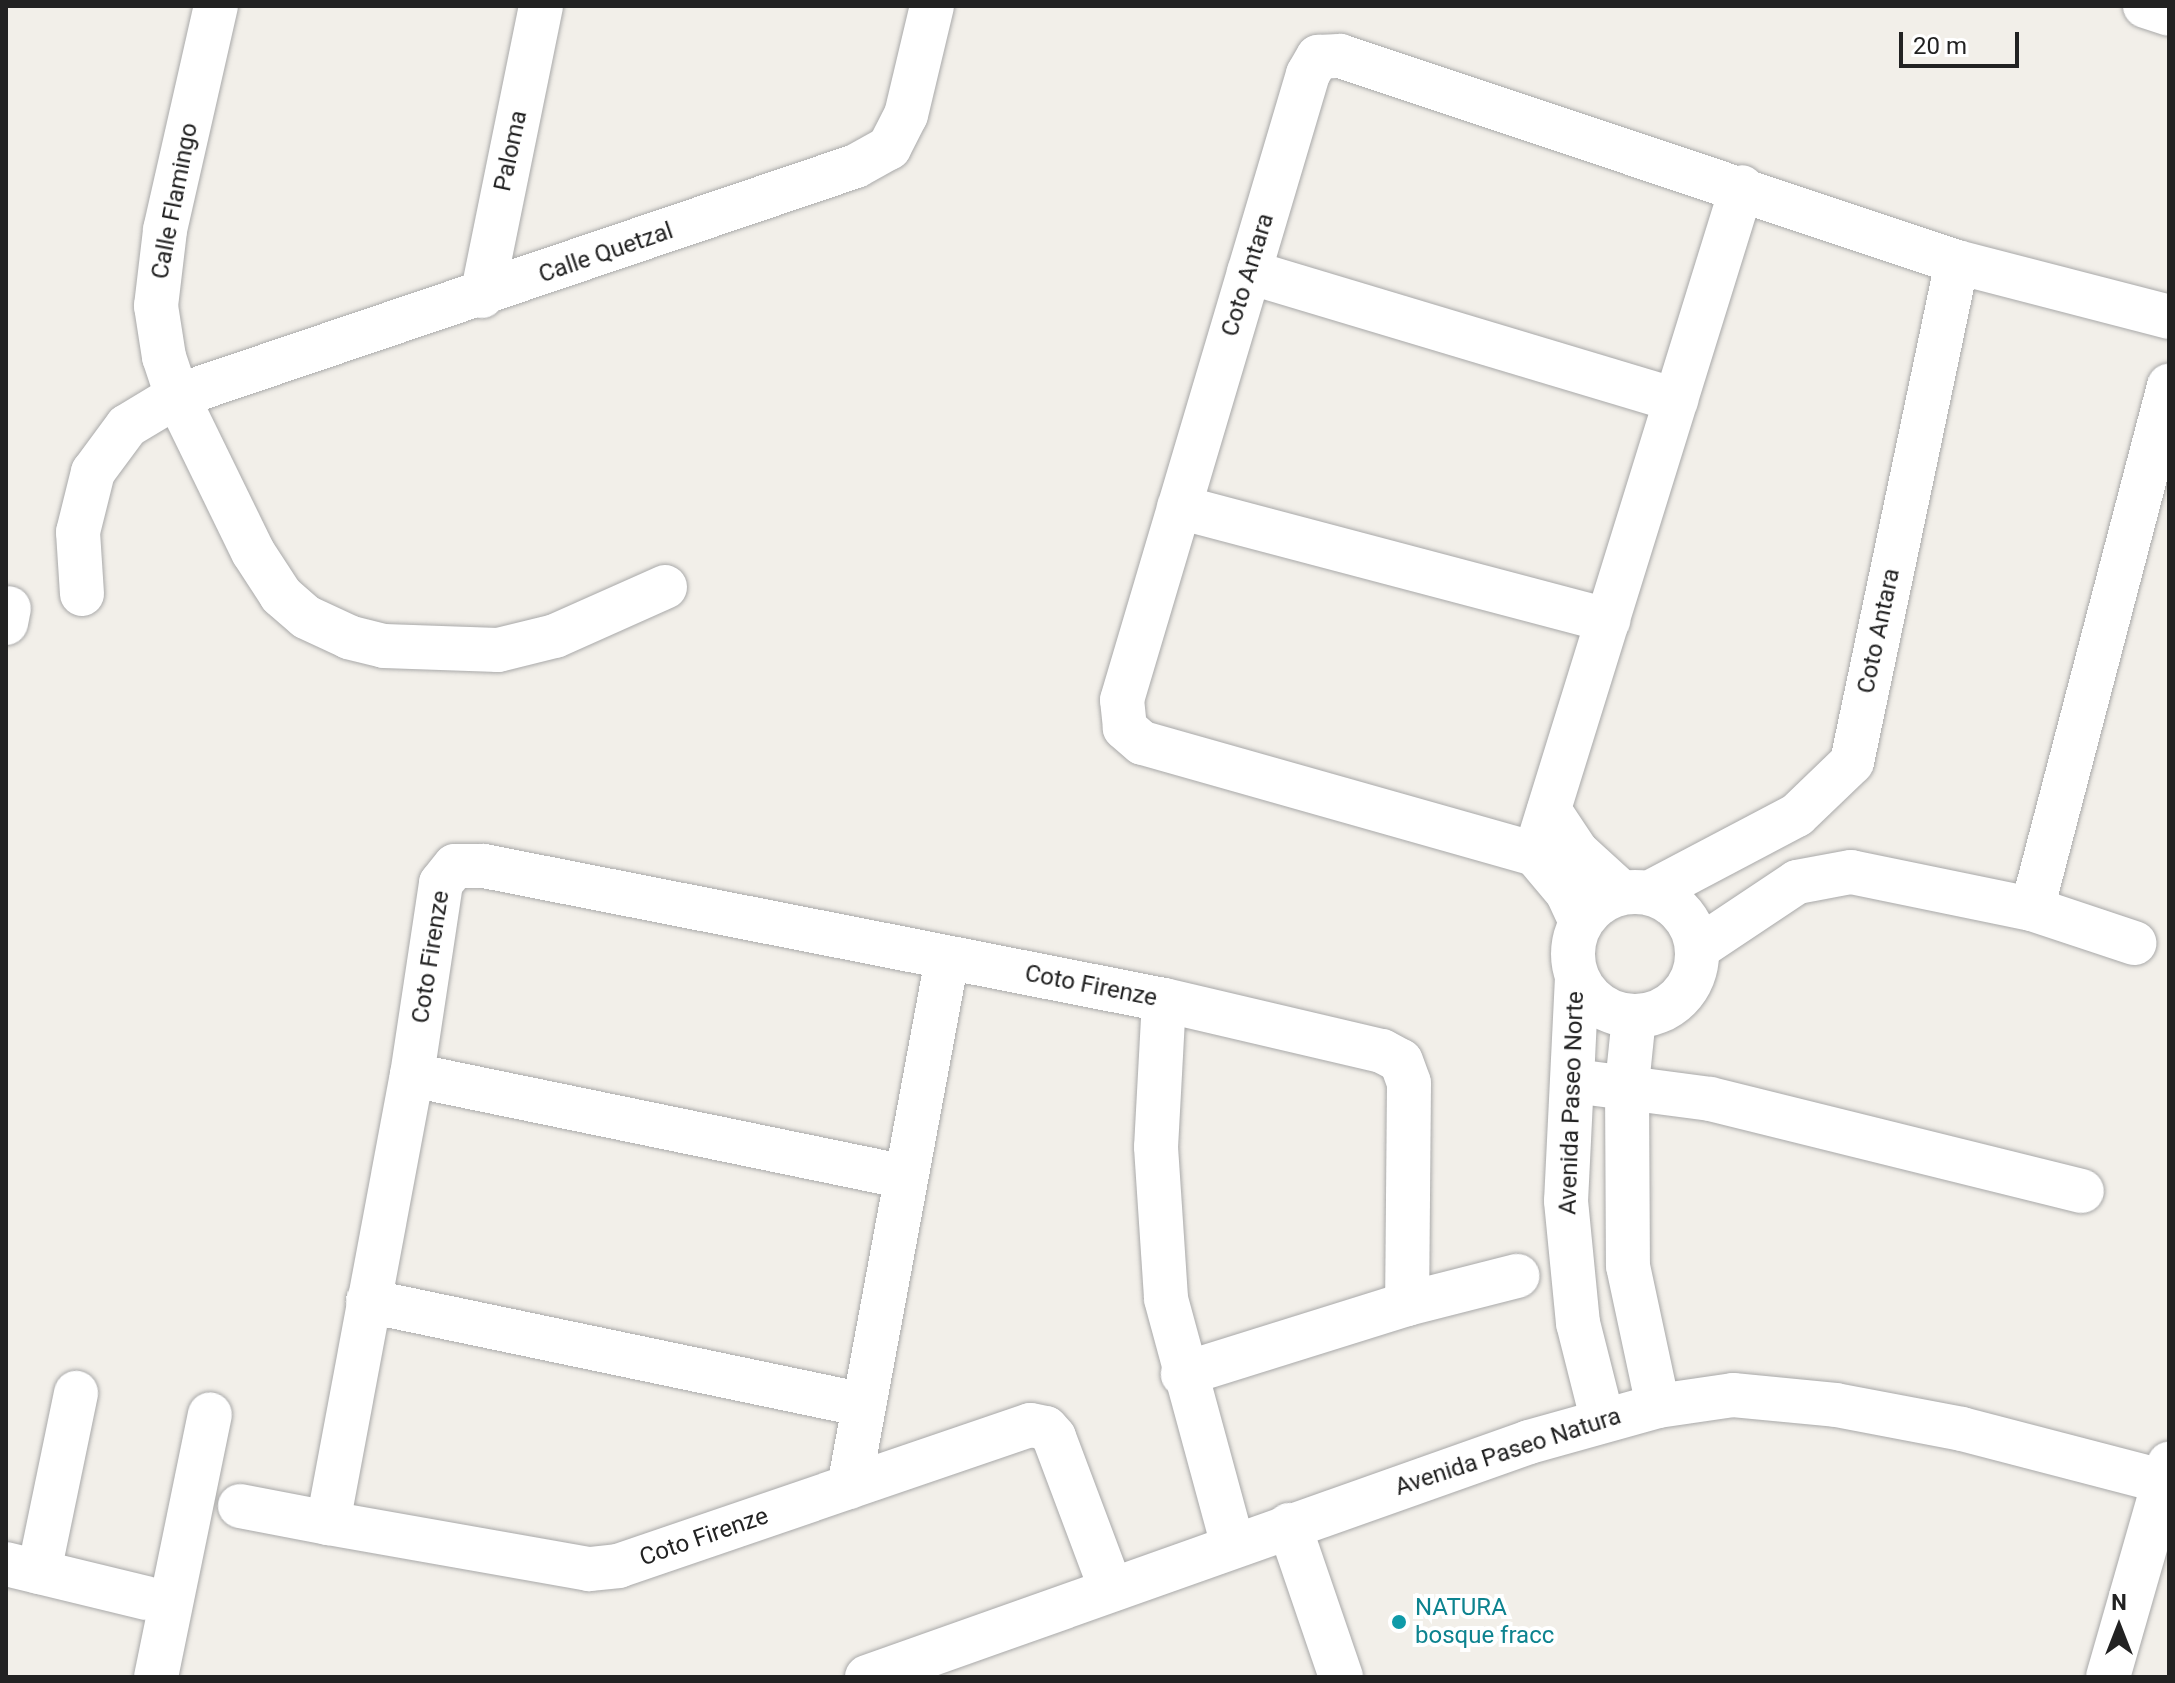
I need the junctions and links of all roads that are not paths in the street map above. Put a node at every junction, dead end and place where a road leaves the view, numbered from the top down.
1 (216, 6) edge
2 (541, 6) edge
3 (932, 6) edge
4 (2145, 6) edge
5 (2169, 14) edge
6 (1742, 187) junction
7 (1957, 262) junction
8 (1249, 272) junction
9 (482, 296) junction
10 (2169, 317) edge
11 (2169, 386) edge
12 (177, 396) junction
13 (1676, 400) junction
14 (1179, 507) junction
15 (665, 587) dead end
16 (82, 594) dead end
17 (1608, 620) junction
18 (1549, 810) junction
19 (1535, 854) junction
20 (1635, 893) junction
21 (2032, 909) junction
22 (1581, 922) junction
23 (2134, 943) dead end
24 (1698, 948) junction
25 (947, 959) junction
26 (1577, 977) junction
27 (1164, 1000) junction
28 (1634, 1017) junction
29 (412, 1075) junction
30 (1574, 1081) junction
31 (1627, 1085) junction
32 (906, 1177) junction
33 (2082, 1191) dead end
34 (1517, 1276) dead end
35 (368, 1301) junction
36 (1407, 1304) junction
37 (1183, 1374) junction
38 (76, 1393) dead end
39 (864, 1405) junction
40 (1658, 1406) junction
41 (210, 1414) dead end
42 (1602, 1418) junction
43 (2168, 1476) edge
44 (849, 1487) junction
45 (240, 1506) dead end
46 (328, 1523) junction
47 (1289, 1525) junction
48 (1233, 1545) junction
49 (22, 1568) edge
50 (1111, 1589) junction
51 (147, 1598) dead end
52 (156, 1677) edge
53 (867, 1677) edge
54 (1341, 1677) edge
55 (2108, 1677) edge

1 - 12 street, Calle Flamingo
2 - 9 street, Paloma
3 - 9 street, Calle Quetzal
4 - 5 street
6 - 7 street, Coto Antara
6 - 8 street, Coto Antara
6 - 13 street
7 - 10 street, Coto Antara
7 - 20 street, Coto Antara
8 - 13 street
8 - 14 street, Coto Antara
9 - 12 street, Calle Quetzal
11 - 21 street
12 - 15 street, Calle Flamingo
12 - 16 street
13 - 17 street
14 - 17 street
14 - 19 street, Coto Antara
17 - 18 street
18 - 19 street
18 - 20 street
19 - 22 street
20 - 22 street
20 - 24 street
21 - 23 street
21 - 24 street
22 - 26 street
24 - 28 street
25 - 27 street, Coto Firenze
25 - 29 street, Coto Firenze
25 - 32 street
26 - 28 street
26 - 30 street, Avenida Paseo Norte
27 - 36 street, Coto Firenze
27 - 37 street
28 - 31 street
29 - 32 street
29 - 35 street, Coto Firenze
30 - 31 street
30 - 42 street, Avenida Paseo Norte
31 - 33 street
31 - 40 street
32 - 39 street
34 - 36 street
35 - 39 street
35 - 46 street, Coto Firenze
36 - 37 street
37 - 48 street
38 - 49 street
39 - 44 street
40 - 42 street, Avenida Paseo Natura
40 - 43 street, Avenida Paseo Natura
41 - 52 street
42 - 47 street, Avenida Paseo Natura
43 - 55 street
44 - 46 street, Coto Firenze
44 - 50 street, Coto Firenze
45 - 46 street
47 - 48 street, Avenida Paseo Natura
47 - 54 street
48 - 50 street, Avenida Paseo Natura
49 - 51 street
50 - 53 street, Avenida Paseo Natura

